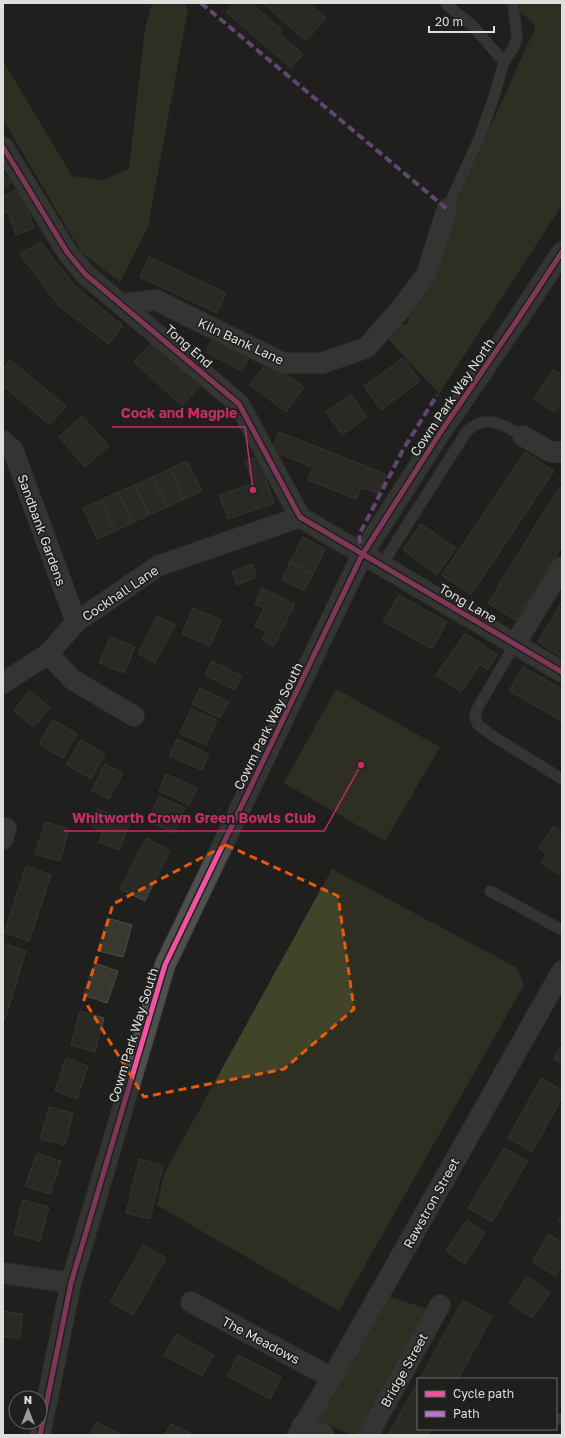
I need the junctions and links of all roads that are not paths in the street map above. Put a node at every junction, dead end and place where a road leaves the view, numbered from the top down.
1 (513, 3) edge
2 (447, 5) dead end
3 (504, 62) junction
4 (3, 147) edge
5 (447, 209) joint
6 (562, 252) edge
7 (122, 304) junction
8 (523, 436) joint
9 (3, 440) edge
10 (562, 452) edge
11 (300, 517) junction
12 (362, 555) junction
13 (381, 566) junction
14 (562, 567) edge
15 (76, 622) junction
16 (515, 644) junction
17 (48, 654) junction
18 (562, 672) edge
19 (3, 683) edge
20 (134, 716) dead end
21 (562, 779) edge
22 (490, 891) dead end
23 (562, 930) edge
24 (562, 971) edge
25 (3, 1273) edge
26 (71, 1283) junction
27 (191, 1302) dead end
28 (440, 1306) dead end
29 (332, 1378) junction
30 (300, 1430) edge
31 (40, 1435) edge
32 (324, 1435) edge
33 (368, 1435) edge

1 - 3 lane
2 - 3 lane
3 - 5 lane
4 - 7 street, Tong End
5 - 7 street, Kiln Bank Lane
6 - 12 street, Cowm Park Way North
7 - 11 street, Tong End
8 - 10 street
8 - 13 lane
9 - 15 street, Sandbank Gardens
11 - 12 street
11 - 15 street, Cockhall Lane
12 - 13 street, Tong Lane
12 - 26 street, Cowm Park Way South
13 - 16 street, Tong Lane
14 - 16 street
15 - 17 street, Cockhall Lane
16 - 18 street, Tong Lane
16 - 21 lane
17 - 19 street, Cockhall Lane
17 - 20 street
22 - 23 lane
24 - 29 street, Rawstron Street
25 - 26 street
26 - 31 street, Cowm Park Way South
27 - 29 street, The Meadows
28 - 33 street, Bridge Street
29 - 30 street, Rawstron Street
30 - 32 street

